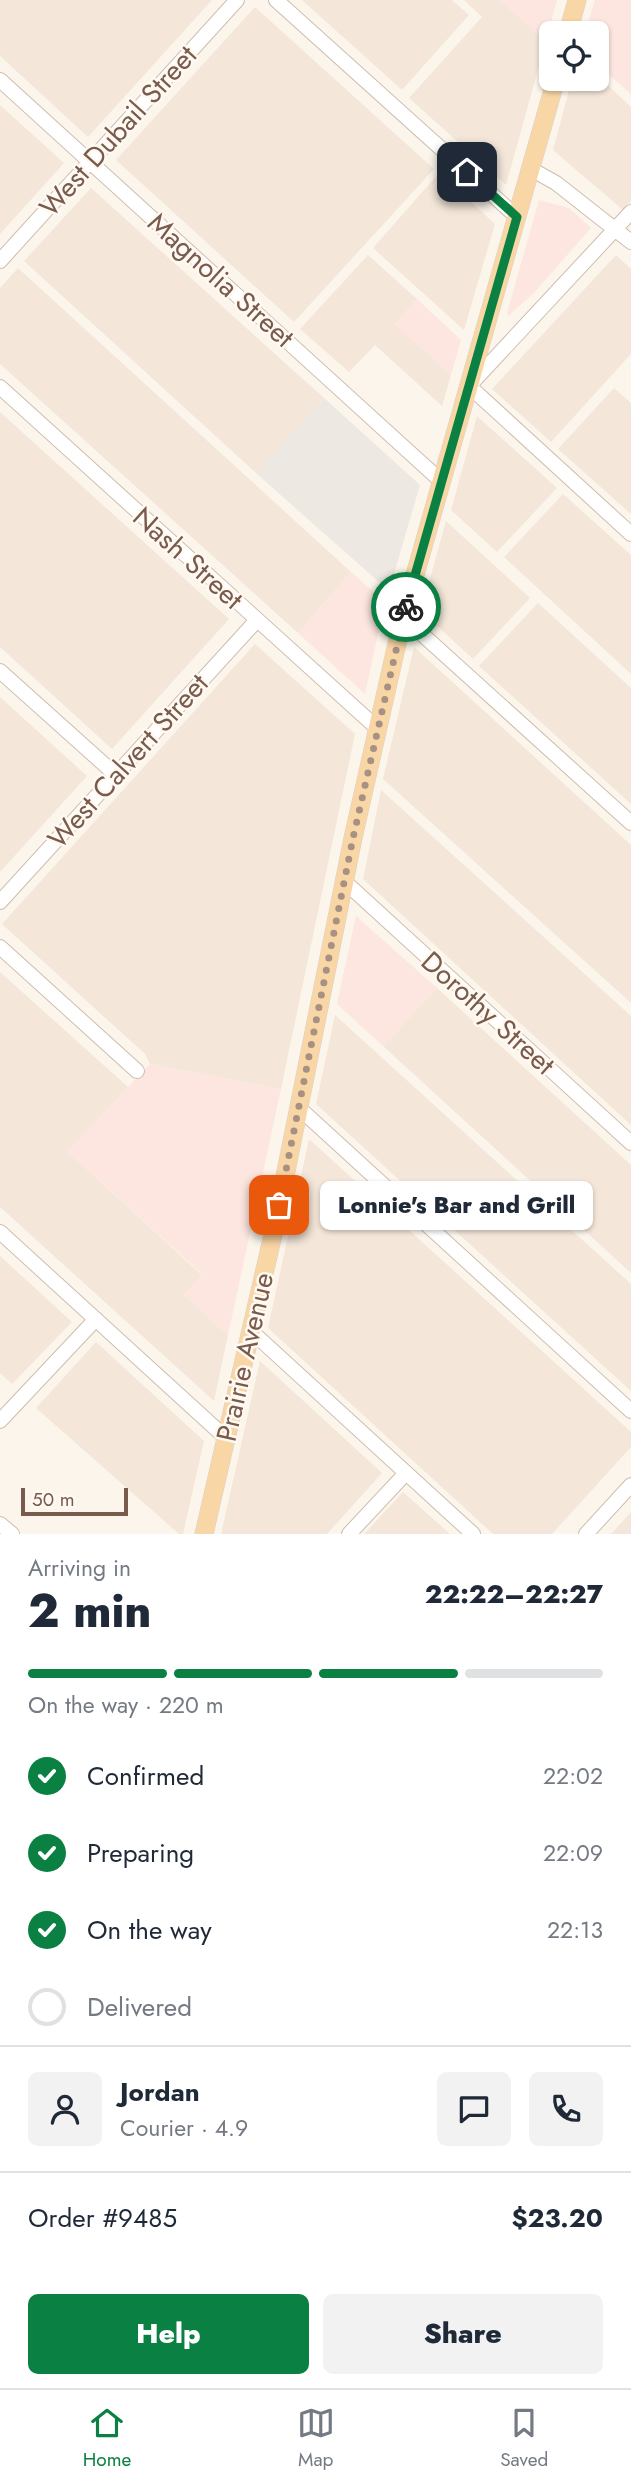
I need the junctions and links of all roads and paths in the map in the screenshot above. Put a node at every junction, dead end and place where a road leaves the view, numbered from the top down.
1 (237, 0) edge
2 (276, 0) edge
3 (577, 0) edge
4 (571, 21) edge
5 (0, 80) edge
6 (553, 91) edge
7 (90, 162) junction
8 (531, 169) junction
9 (631, 212) edge
10 (517, 217) junction
11 (615, 229) junction
12 (631, 242) edge
13 (0, 261) edge
14 (469, 386) junction
15 (0, 387) edge
16 (441, 481) junction
17 (631, 534) edge
18 (403, 617) junction
19 (257, 620) junction
20 (0, 670) edge
21 (377, 728) junction
22 (116, 775) junction
23 (631, 823) edge
24 (345, 882) junction
25 (0, 902) edge
26 (0, 947) edge
27 (137, 1071) dead end
28 (299, 1108) junction
29 (631, 1143) edge
30 (0, 1231) edge
31 (96, 1319) junction
32 (251, 1331) junction
33 (631, 1411) edge
34 (0, 1421) edge
35 (226, 1438) junction
36 (406, 1473) junction
37 (631, 1485) edge
38 (0, 1524) edge
39 (12, 1534) edge
40 (204, 1534) edge
41 (349, 1534) edge
42 (473, 1534) edge
43 (586, 1534) edge

1 - 7 street, West Dubail Street
2 - 10 street
3 - 4 main road
5 - 7 street, Magnolia Street
6 - 8 main road, Prairie Avenue
7 - 13 street, West Dubail Street
7 - 16 street, Magnolia Street
8 - 10 main road, Prairie Avenue
8 - 11 street
9 - 11 street
10 - 14 main road, Prairie Avenue
11 - 12 street
11 - 14 street
14 - 16 main road, Prairie Avenue
14 - 17 street
15 - 19 street, Nash Street
16 - 18 main road, Prairie Avenue
18 - 21 main road, Prairie Avenue
18 - 23 street
19 - 21 street, Nash Street
19 - 22 street, West Calvert Street
20 - 22 street
21 - 24 main road, Prairie Avenue
22 - 25 street, West Calvert Street
24 - 28 main road, Prairie Avenue
24 - 29 street, Dorothy Street
26 - 27 street
28 - 32 main road, Prairie Avenue
28 - 33 street
30 - 31 street
31 - 34 street
31 - 35 street
32 - 35 main road, Prairie Avenue
32 - 36 street
35 - 40 main road, Prairie Avenue
36 - 41 street
36 - 42 street
37 - 43 street
38 - 39 street

